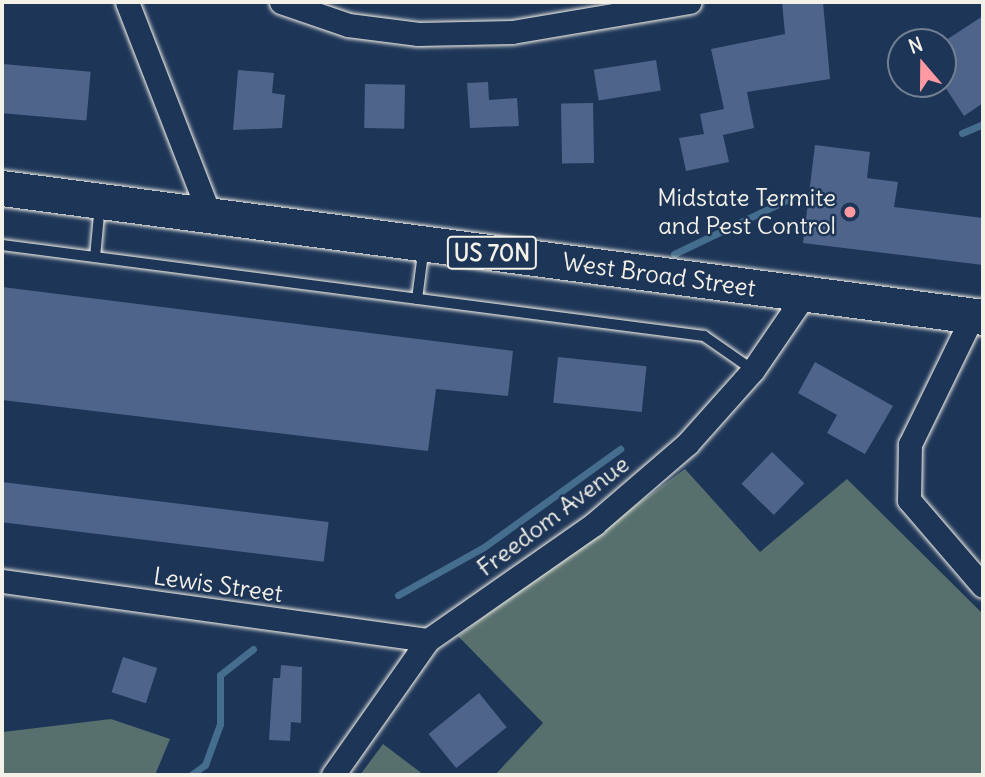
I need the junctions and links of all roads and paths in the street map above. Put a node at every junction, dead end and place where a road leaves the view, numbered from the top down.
1 (127, 2) edge
2 (281, 2) edge
3 (689, 2) edge
4 (588, 10) edge
5 (2, 188) edge
6 (100, 201) junction
7 (210, 216) junction
8 (2, 244) edge
9 (424, 244) junction
10 (95, 257) junction
11 (805, 294) junction
12 (417, 299) junction
13 (978, 316) edge
14 (753, 370) junction
15 (2, 581) edge
16 (983, 586) edge
17 (428, 640) junction
18 (333, 775) edge

1 - 7 street
2 - 4 street
3 - 4 street
5 - 6 main road, West Broad Street / US 70N
6 - 7 main road, West Broad Street / US 70N
6 - 10 lane
7 - 9 main road, West Broad Street / US 70N
8 - 10 lane
9 - 11 main road, West Broad Street / US 70N
9 - 12 lane
10 - 12 lane
11 - 13 main road, West Broad Street / US 70N
11 - 14 street, Freedom Avenue
12 - 14 lane
13 - 16 street
14 - 17 street, Freedom Avenue
15 - 17 street, Lewis Street
17 - 18 street, Freedom Avenue

